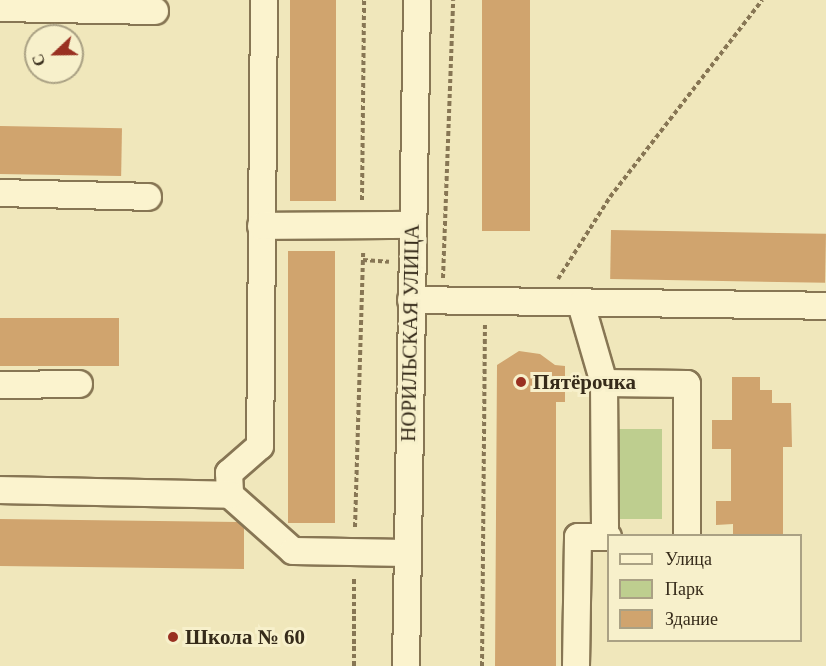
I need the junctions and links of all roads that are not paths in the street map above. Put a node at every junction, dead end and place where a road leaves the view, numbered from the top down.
1 (264, 0) edge
2 (417, 0) edge
3 (0, 8) edge
4 (155, 11) dead end
5 (0, 193) edge
6 (148, 197) dead end
7 (412, 225) junction
8 (261, 226) junction
9 (411, 300) junction
10 (569, 304) junction
11 (826, 306) edge
12 (604, 383) junction
13 (79, 384) dead end
14 (0, 385) edge
15 (0, 490) edge
16 (230, 495) junction
17 (687, 534) edge
18 (607, 537) edge
19 (407, 553) junction
20 (406, 666) edge
21 (576, 666) edge

1 - 8 street
2 - 7 street, НОРИЛЬСКАЯ УЛИЦА
3 - 4 street
5 - 6 street
7 - 8 street
7 - 9 street, НОРИЛЬСКАЯ УЛИЦА
8 - 16 street
9 - 10 street
9 - 19 street, НОРИЛЬСКАЯ УЛИЦА
10 - 11 street
10 - 12 street
12 - 17 street
12 - 18 street
13 - 14 street
15 - 16 street
16 - 19 street
18 - 21 street
19 - 20 street, НОРИЛЬСКАЯ УЛИЦА

